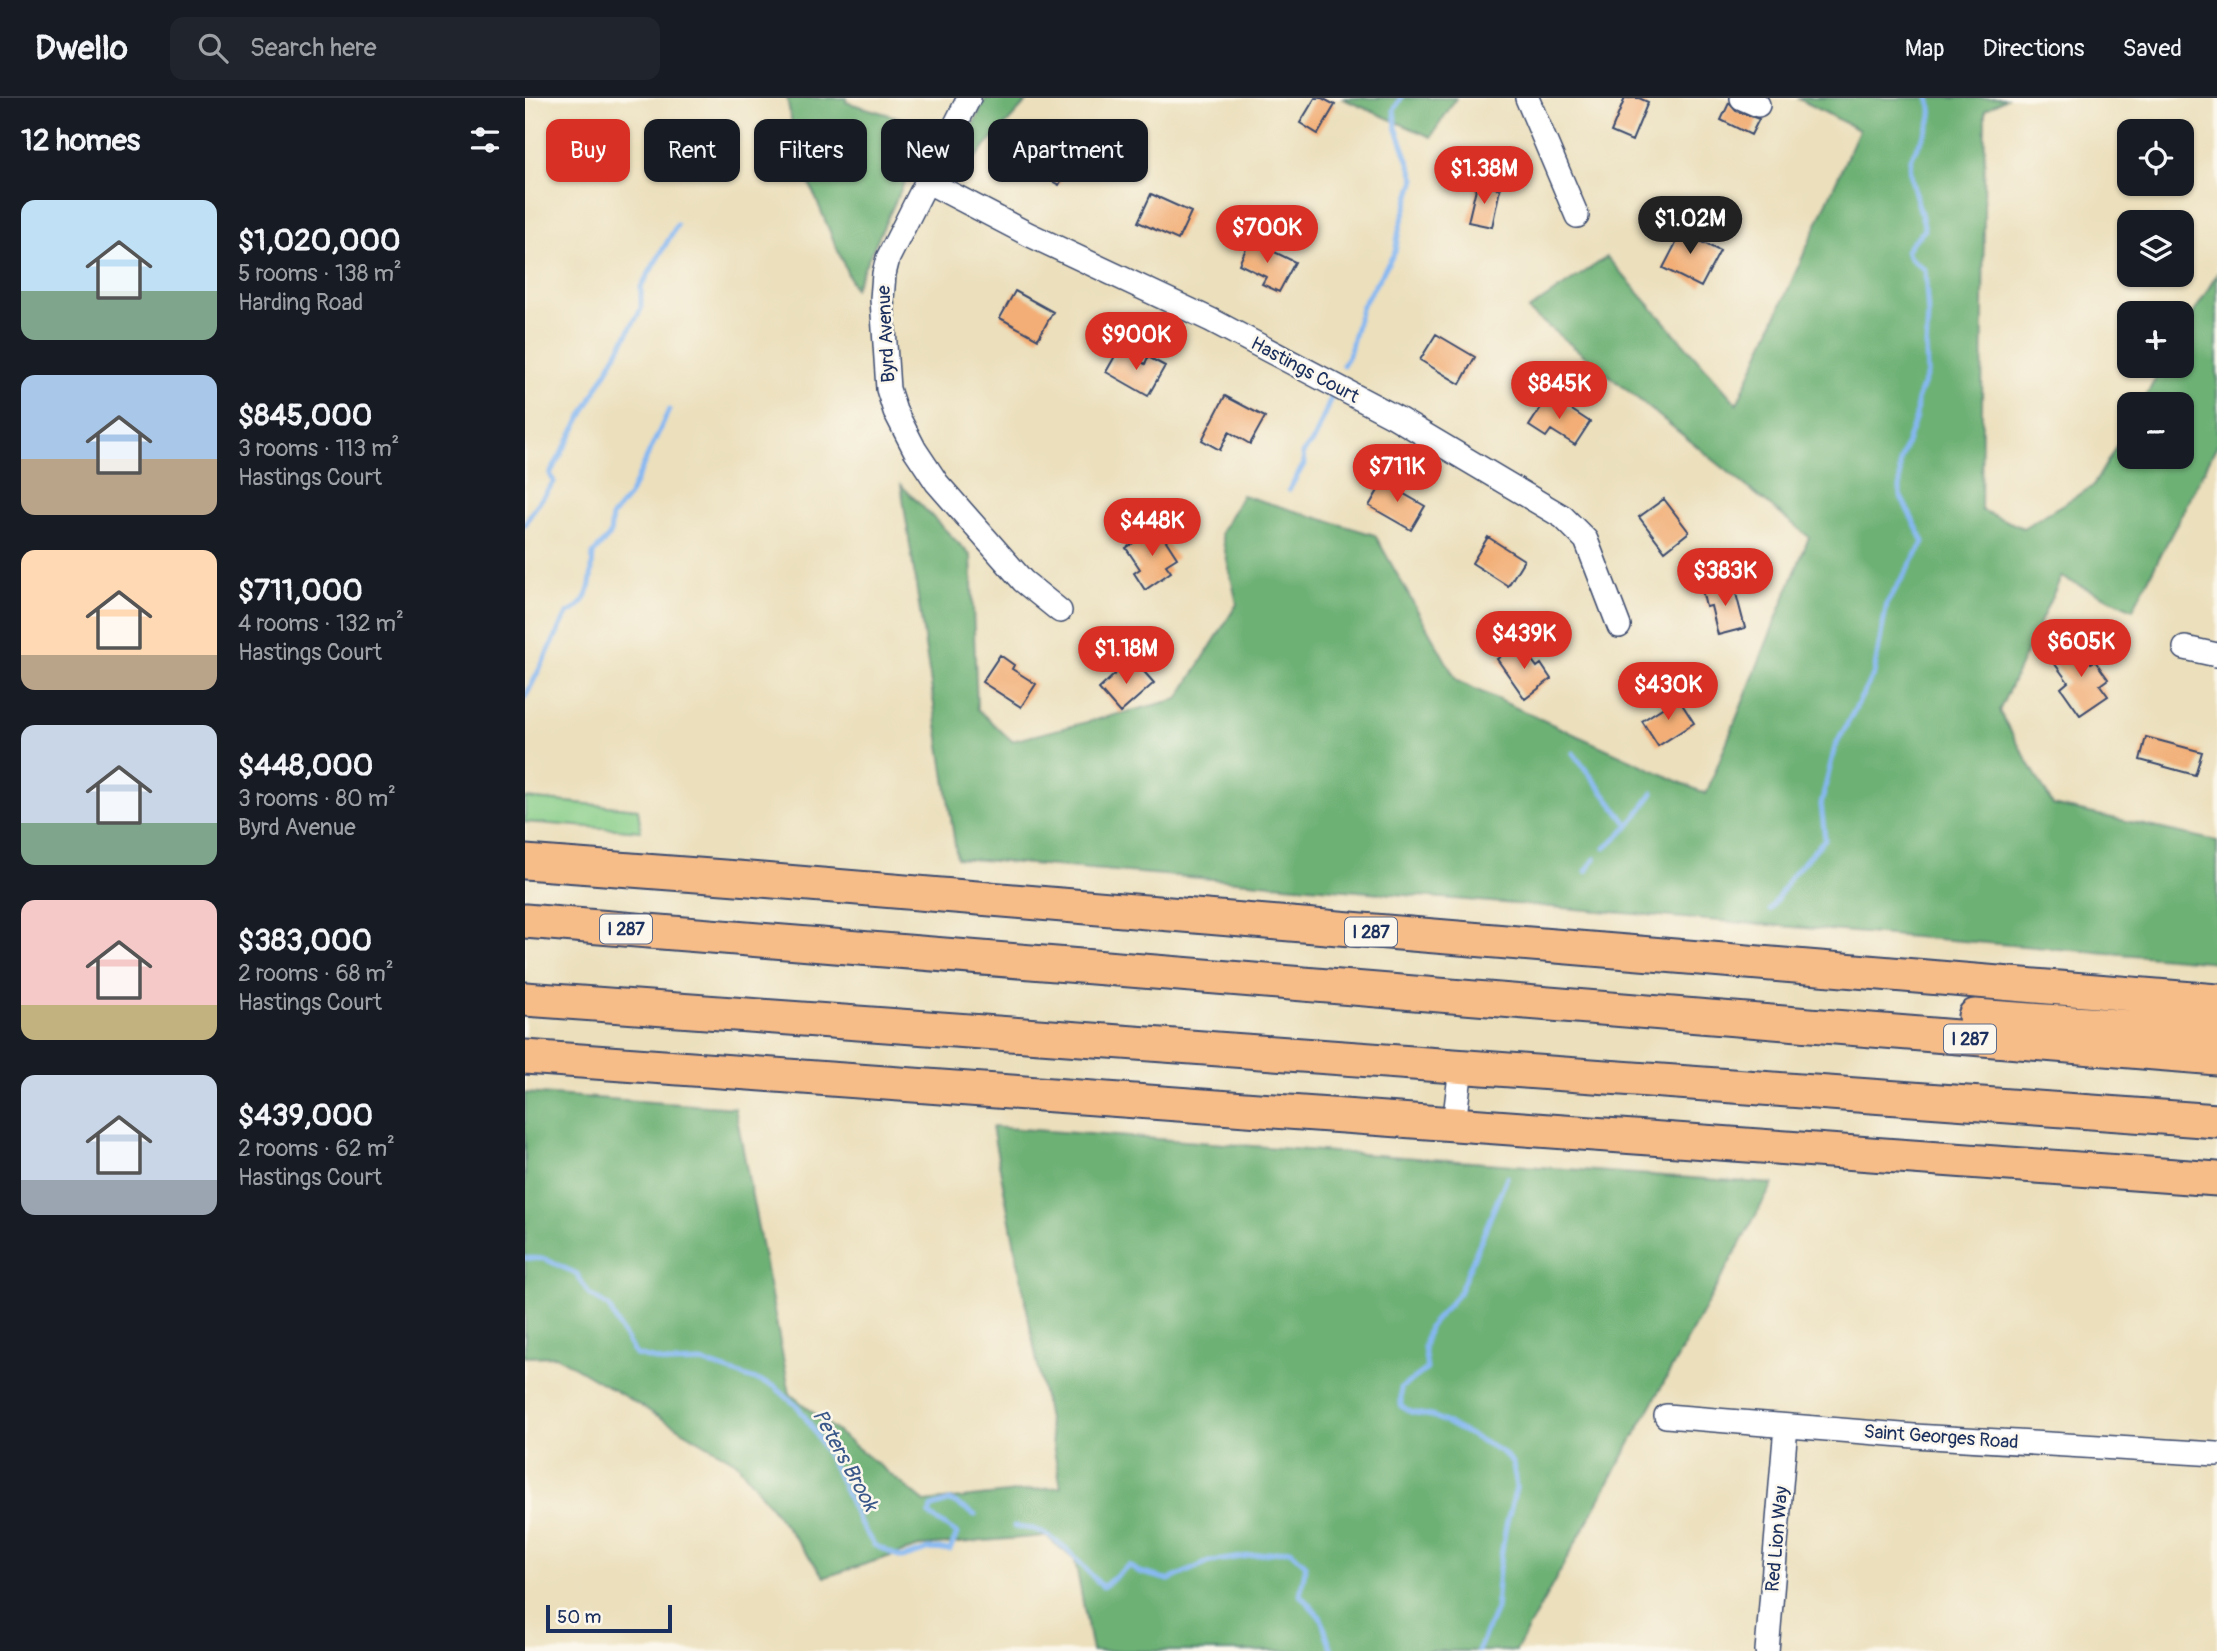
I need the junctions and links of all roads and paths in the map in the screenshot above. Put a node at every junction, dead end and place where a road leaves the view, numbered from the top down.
1 (969, 98) edge
2 (1527, 98) edge
3 (958, 119) edge
4 (927, 182) joint
5 (1577, 216) dead end
6 (1061, 611) dead end
7 (1619, 626) dead end
8 (2185, 648) dead end
9 (2217, 655) edge
10 (525, 862) edge
11 (525, 920) edge
12 (525, 999) edge
13 (2217, 1001) edge
14 (1723, 1018) junction
15 (2217, 1033) edge
16 (525, 1057) edge
17 (2217, 1058) edge
18 (1461, 1067) junction
19 (2217, 1121) edge
20 (1454, 1124) junction
21 (2217, 1180) edge
22 (1666, 1416) dead end
23 (1786, 1426) junction
24 (2217, 1454) edge
25 (1767, 1651) edge

1 - 3 street, Byrd Avenue
2 - 5 street
4 - 6 street, Byrd Avenue
4 - 7 street, Hastings Court
8 - 9 street
10 - 13 highway, I 287
11 - 14 highway, I 287
12 - 18 highway
14 - 15 highway
14 - 17 highway, I 287
16 - 20 highway
18 - 19 highway
18 - 20 street
20 - 21 highway
22 - 23 street, Saint Georges Road
23 - 24 street, Saint Georges Road
23 - 25 street, Red Lion Way

